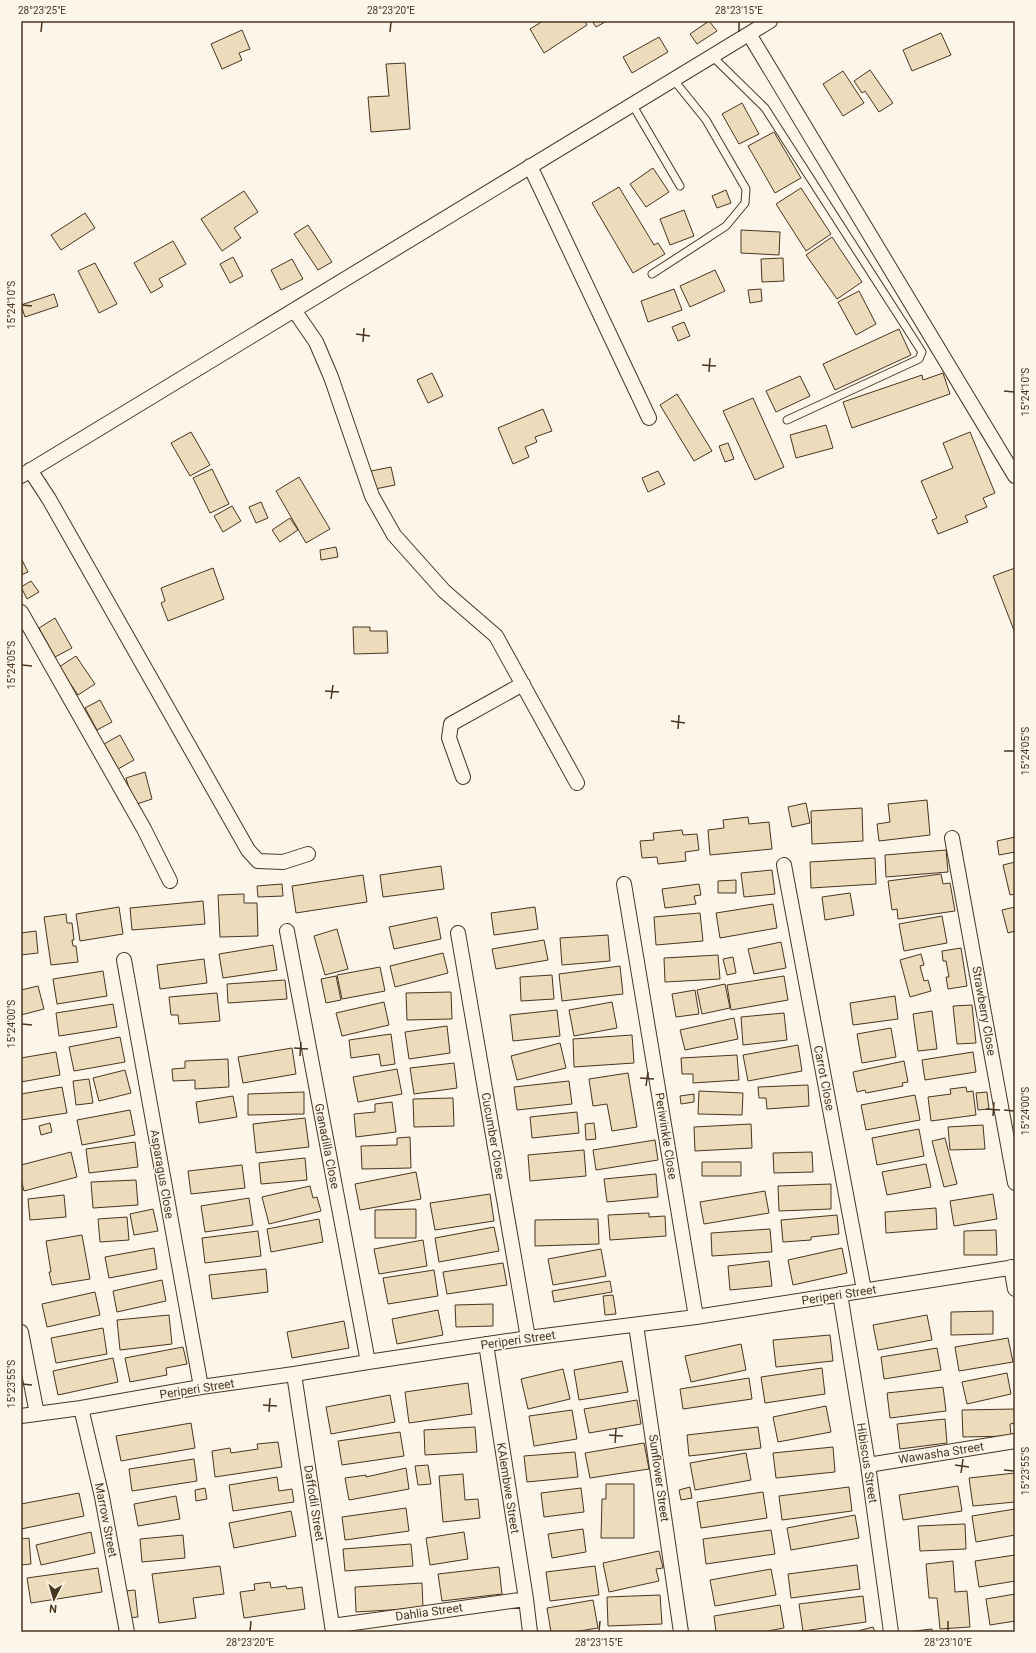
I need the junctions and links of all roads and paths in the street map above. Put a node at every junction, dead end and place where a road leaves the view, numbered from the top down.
1 (770, 21) edge
2 (748, 34) junction
3 (712, 56) junction
4 (673, 79) junction
5 (632, 104) junction
6 (530, 166) junction
7 (680, 186) dead end
8 (652, 274) dead end
9 (294, 310) junction
10 (649, 418) dead end
11 (787, 420) dead end
12 (26, 473) edge
13 (1015, 476) edge
14 (21, 612) edge
15 (523, 684) junction
16 (463, 777) dead end
17 (577, 783) dead end
18 (952, 838) dead end
19 (308, 854) dead end
20 (784, 865) dead end
21 (170, 881) dead end
22 (624, 884) dead end
23 (286, 931) dead end
24 (458, 933) dead end
25 (124, 960) dead end
26 (1015, 1184) edge
27 (1013, 1267) edge
28 (1015, 1289) edge
29 (864, 1290) junction
30 (840, 1294) junction
31 (696, 1317) junction
32 (636, 1325) junction
33 (21, 1332) edge
34 (528, 1338) junction
35 (486, 1344) junction
36 (368, 1362) junction
37 (294, 1374) junction
38 (201, 1387) junction
39 (81, 1408) junction
40 (37, 1414) junction
41 (21, 1416) edge
42 (1015, 1441) edge
43 (868, 1465) junction
44 (526, 1599) junction
45 (333, 1629) edge
46 (127, 1632) edge
47 (530, 1632) edge
48 (681, 1632) edge
49 (891, 1632) edge

1 - 2 street
2 - 3 street
2 - 13 street
3 - 4 street
3 - 11 lane
4 - 5 street
4 - 8 lane
5 - 6 street
5 - 7 lane
6 - 9 street
6 - 10 street
9 - 12 street
9 - 15 street
12 - 19 street
14 - 21 street
15 - 16 street
15 - 17 street
18 - 26 street, Strawberry Close
20 - 29 street, Carrot Close
22 - 31 street, Periwinkle Close
23 - 36 street, Granadilla Close
24 - 34 street, Cucumber Close
25 - 38 street, Asparagus Close
27 - 28 street
27 - 29 street, Periperi Street
29 - 30 street, Periperi Street
30 - 31 street, Periperi Street
30 - 43 street, Hibiscus Street
31 - 32 street, Periperi Street
32 - 34 street, Periperi Street
32 - 48 street, Sunflower Street
33 - 40 street
34 - 35 street, Periperi Street
35 - 36 street, Periperi Street
35 - 44 street, KAlembwe Street
36 - 37 street, Periperi Street
37 - 38 street, Periperi Street
37 - 45 street, Daffodil Street
38 - 39 street, Periperi Street
39 - 40 street, Periperi Street
39 - 46 street, Marrow Street
40 - 41 street, Periperi Street
42 - 43 street, Wawasha Street
43 - 49 street, Hibiscus Street
44 - 45 street, Dahlia Street
44 - 47 street, KAlembwe Street

